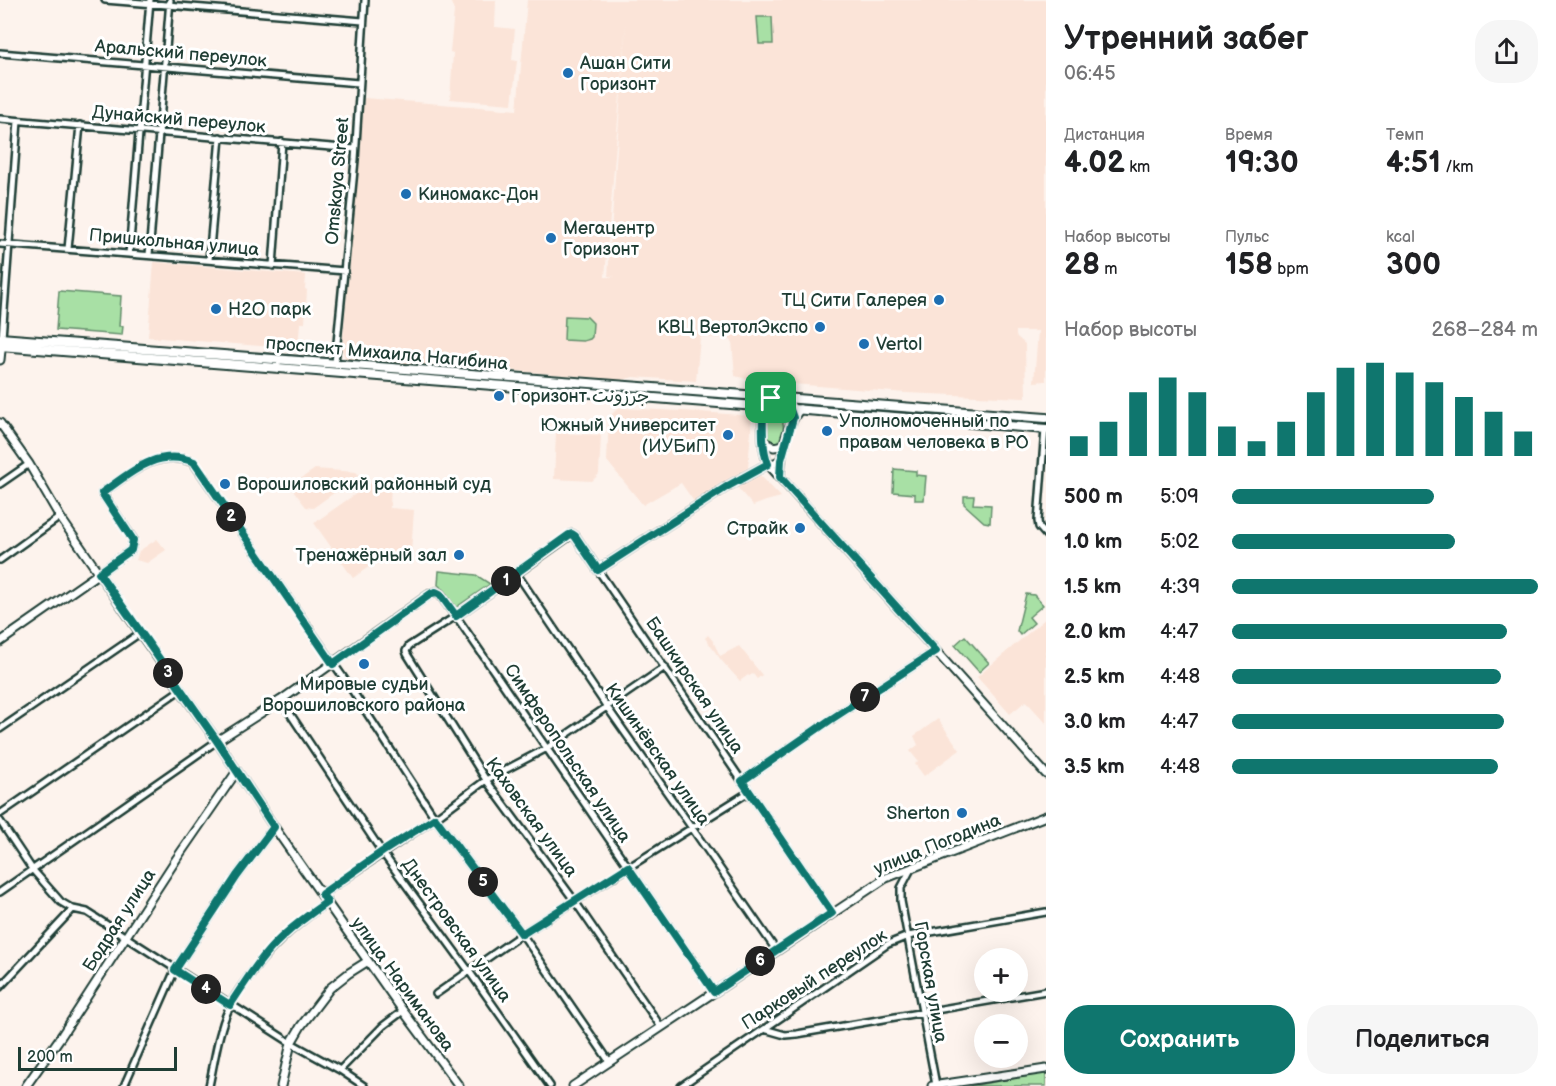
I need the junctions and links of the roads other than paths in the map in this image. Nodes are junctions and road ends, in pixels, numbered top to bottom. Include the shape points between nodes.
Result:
1 (105, 0) edge
2 (365, 0) edge
3 (150, 2) edge
4 (170, 3) edge
5 (363, 21) junction
6 (0, 52) edge
7 (145, 64) junction
8 (165, 66) junction
9 (359, 84) junction
10 (0, 119) edge
11 (18, 121) junction
12 (80, 125) junction
13 (139, 130) junction
14 (159, 132) junction
15 (220, 137) junction
16 (282, 142) junction
17 (355, 149) junction
18 (0, 244) edge
19 (9, 244) junction
20 (68, 249) junction
21 (129, 254) junction
22 (149, 255) junction
23 (209, 260) junction
24 (273, 266) junction
25 (345, 271) junction
26 (1, 342) edge
27 (14, 347) junction
28 (0, 360) edge
29 (335, 363) junction
30 (771, 398) junction
31 (786, 399) junction
32 (763, 406) junction
33 (790, 408) junction
34 (800, 409) junction
35 (793, 418) junction
36 (1046, 418) edge
37 (0, 423) edge
38 (1046, 429) edge
39 (764, 442) junction
40 (785, 445) junction
41 (781, 460) junction
42 (29, 464) junction
43 (768, 464) junction
44 (780, 477) junction
45 (0, 484) edge
46 (60, 517) junction
47 (1046, 536) edge
48 (0, 560) edge
49 (598, 570) junction
50 (99, 573) junction
51 (517, 574) junction
52 (456, 616) junction
53 (140, 633) junction
54 (0, 642) edge
55 (936, 651) junction
56 (333, 664) junction
57 (665, 667) junction
58 (180, 690) junction
59 (281, 700) junction
60 (607, 707) junction
61 (0, 729) edge
62 (217, 741) junction
63 (547, 748) junction
64 (237, 771) junction
65 (1046, 774) edge
66 (486, 780) junction
67 (742, 781) junction
68 (749, 792) junction
69 (0, 814) edge
70 (1046, 816) edge
71 (435, 818) junction
72 (0, 821) edge
73 (274, 827) junction
74 (692, 828) junction
75 (382, 852) junction
76 (628, 867) junction
77 (32, 869) junction
78 (910, 869) junction
79 (895, 875) junction
80 (903, 884) junction
81 (0, 892) edge
82 (322, 894) junction
83 (574, 900) junction
84 (327, 902) junction
85 (73, 909) junction
86 (1046, 912) edge
87 (832, 913) junction
88 (522, 934) junction
89 (908, 936) junction
90 (124, 938) junction
91 (776, 951) junction
92 (368, 961) junction
93 (175, 970) junction
94 (469, 971) junction
95 (0, 987) edge
96 (1046, 991) edge
97 (714, 992) junction
98 (436, 994) dead end
99 (230, 1005) junction
100 (403, 1011) junction
101 (922, 1012) junction
102 (661, 1027) junction
103 (764, 1029) junction
104 (291, 1043) junction
105 (609, 1061) junction
106 (1046, 1069) edge
107 (340, 1070) junction
108 (583, 1083) edge
109 (26, 1086) edge
110 (124, 1086) edge
111 (209, 1086) edge
112 (281, 1086) edge
113 (364, 1086) edge
114 (459, 1086) edge
115 (550, 1086) edge
116 (573, 1086) edge
117 (681, 1086) edge
118 (934, 1086) edge

1 - 3 street
2 - 5 street, Omskaya Street
3 - 4 street
3 - 7 street
4 - 5 street
4 - 8 street
5 - 9 street, Omskaya Street
6 - 7 street, Аральский переулок
7 - 8 street, Аральский переулок
7 - 13 street
8 - 9 street, Аральский переулок
8 - 14 street
9 - 17 street, Omskaya Street
10 - 11 street, Дунайский переулок
11 - 12 street, Дунайский переулок
11 - 19 street
12 - 13 street, Дунайский переулок
12 - 20 street
13 - 14 street, Дунайский переулок
13 - 21 street
14 - 15 street, Дунайский переулок
14 - 22 street
15 - 16 street, Дунайский переулок
15 - 23 street
16 - 17 street, Дунайский переулок
16 - 24 street
17 - 25 street, Omskaya Street
18 - 19 street, Пришкольная улица
19 - 20 street, Пришкольная улица
19 - 26 street
20 - 21 street, Пришкольная улица
21 - 22 street, Пришкольная улица
22 - 23 street, Пришкольная улица
23 - 24 street, Пришкольная улица
24 - 25 street, Пришкольная улица
25 - 29 street, Omskaya Street
26 - 27 main road, проспект Михаила Нагибина
26 - 28 street
26 - 29 main road, проспект Михаила Нагибина
27 - 28 street
27 - 32 main road, проспект Михаила Нагибина
29 - 30 main road, проспект Михаила Нагибина
30 - 31 main road, проспект Михаила Нагибина
30 - 32 street
31 - 33 street
31 - 36 main road, проспект Михаила Нагибина
32 - 33 main road, проспект Михаила Нагибина
32 - 39 street
33 - 34 main road, проспект Михаила Нагибина
33 - 35 street
34 - 35 street
34 - 38 main road, проспект Михаила Нагибина
35 - 40 street
37 - 42 street, улица Нариманова
38 - 47 street via 1038,521
39 - 40 street via 774,447
39 - 43 street
40 - 41 street
41 - 43 street
41 - 44 street
42 - 45 street
42 - 46 street, улица Нариманова
43 - 44 street
43 - 49 street
44 - 55 street
46 - 48 street
46 - 50 street, улица Нариманова
49 - 51 street, Башкирская улица via 572,534
49 - 57 street, Башкирская улица
50 - 53 street, улица Нариманова
50 - 54 street
50 - 56 street via 131,550 133,540 102,493 152,461 169,457 194,462
51 - 52 street
51 - 60 street, Кишинёвская улица
52 - 56 street, Симферопольская улица via 440,594 430,594
52 - 63 street, Симферопольская улица
52 - 66 street, Каховская улица via 406,651
53 - 58 street, улица Нариманова
53 - 61 street
55 - 65 street
55 - 67 street
56 - 59 street
56 - 71 street
57 - 60 street
57 - 67 street, Башкирская улица
58 - 62 street, улица Нариманова
58 - 69 street
59 - 62 street
59 - 75 street, Днестровская улица
60 - 63 street
60 - 74 street, Кишинёвская улица
62 - 64 street, улица Нариманова
62 - 77 street
63 - 66 street
63 - 76 street, Симферопольская улица
64 - 73 street, улица Нариманова
64 - 90 street, Бодрая улица
66 - 71 street
66 - 83 street, Каховская улица
67 - 68 street, Башкирская улица
68 - 74 street
68 - 87 street, Башкирская улица
70 - 78 street, улица Погодина
71 - 75 street
71 - 88 street
72 - 77 street
73 - 82 street, улица Нариманова
73 - 93 street
74 - 76 street
74 - 91 street, Кишинёвская улица
75 - 82 street
75 - 94 street, Днестровская улица
76 - 83 street
76 - 97 street, Симферопольская улица
77 - 81 street
77 - 85 street via 61,902
78 - 79 street, улица Погодина
78 - 80 street, Горская улица
79 - 80 street via 900,876
79 - 87 street, улица Погодина
80 - 89 street, Горская улица via 901,901
82 - 84 street, улица Нариманова
83 - 88 street
83 - 102 street, Каховская улица
84 - 92 street, улица Нариманова
84 - 99 street via 282,937
85 - 90 street via 87,912
85 - 95 street
86 - 89 street, Парковый переулок
87 - 91 street, улица Погодина
88 - 94 street
88 - 105 street
89 - 101 street, Горская улица
89 - 103 street, Парковый переулок via 880,949
90 - 93 street
90 - 109 street, Бодрая улица
91 - 97 street, улица Погодина
92 - 100 street, улица Нариманова
92 - 104 street via 330,988
93 - 99 street
93 - 110 street
94 - 98 street
94 - 115 street, Днестровская улица
96 - 101 street
97 - 102 street, улица Погодина
99 - 104 street
99 - 111 street
100 - 107 street
100 - 114 street, улица Нариманова
101 - 103 street via 797,1034
101 - 118 street, Горская улица
102 - 105 street, улица Погодина
103 - 117 street, Парковый переулок
104 - 107 street
104 - 112 street
105 - 108 street, улица Погодина
106 - 118 street
107 - 113 street
108 - 116 street, улица Погодина

